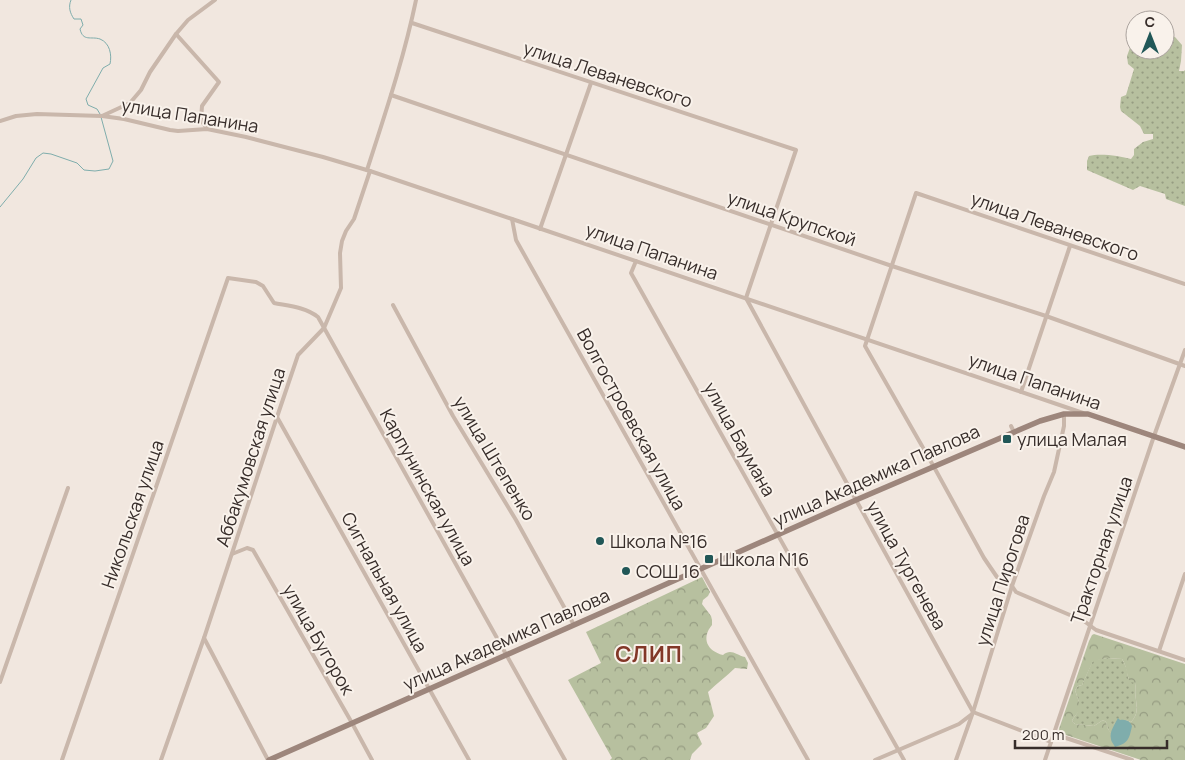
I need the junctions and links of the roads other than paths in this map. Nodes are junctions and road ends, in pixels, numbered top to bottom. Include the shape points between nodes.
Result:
1 (215, 0) edge
2 (416, 0) edge
3 (412, 23) junction
4 (176, 34) junction
5 (591, 83) junction
6 (391, 95) junction
7 (102, 116) junction
8 (0, 121) edge
9 (207, 129) junction
10 (565, 154) junction
11 (368, 171) junction
12 (512, 219) junction
13 (771, 225) junction
14 (540, 228) junction
15 (1070, 246) junction
16 (636, 261) junction
17 (892, 266) junction
18 (228, 278) joint
19 (1185, 284) edge
20 (746, 298) junction
21 (393, 305) dead end
22 (1046, 316) junction
23 (324, 328) junction
24 (867, 340) junction
25 (1185, 350) edge
26 (1180, 364) junction
27 (1185, 366) edge
28 (1021, 392) junction
29 (1064, 406) junction
30 (1064, 414) junction
31 (1088, 414) junction
32 (277, 417) junction
33 (1154, 436) junction
34 (1185, 447) edge
35 (934, 467) junction
36 (68, 488) dead end
37 (856, 500) junction
38 (778, 535) junction
39 (232, 554) junction
40 (700, 569) junction
41 (1185, 574) edge
42 (1012, 586) junction
43 (574, 625) junction
44 (1090, 626) junction
45 (204, 638) junction
46 (1159, 651) junction
47 (507, 655) junction
48 (1185, 660) edge
49 (0, 682) edge
50 (429, 689) junction
51 (973, 712) junction
52 (352, 723) junction
53 (1054, 734) junction
54 (1051, 742) junction
55 (899, 750) junction
56 (1124, 759) edge
57 (62, 760) edge
58 (161, 760) edge
59 (268, 760) edge
60 (372, 760) edge
61 (469, 760) edge
62 (565, 760) edge
63 (808, 760) edge
64 (876, 760) edge
65 (904, 760) edge
66 (956, 760) edge
67 (1045, 760) edge
68 (1132, 760) edge

1 - 4 street via 188,20
2 - 3 street, Аббакумовская улица
3 - 5 street, улица Леваневского
3 - 6 street, Аббакумовская улица
4 - 7 street via 130,103
4 - 9 street via 219,82 202,106 200,120
5 - 10 street
5 - 13 street, улица Леваневского via 796,150
6 - 10 street, улица Крупской
6 - 11 street, Аббакумовская улица
7 - 8 street, улица Папанина via 37,114
7 - 9 street, улица Папанина via 178,131
9 - 11 street, улица Папанина
10 - 13 street, улица Крупской
10 - 14 street
11 - 12 street, улица Папанина
11 - 23 street, Аббакумовская улица via 354,219 342,241 340,288
12 - 14 street, улица Папанина
12 - 40 street, Волгостроевская улица via 516,240
13 - 17 street, улица Крупской
13 - 20 street
14 - 16 street, улица Папанина
15 - 17 street, улица Леваневского via 916,194
15 - 19 street, улица Леваневского
15 - 22 street
16 - 20 street, улица Папанина
16 - 38 street, улица Баумана via 632,273
17 - 22 street, улица Крупской
17 - 24 street
18 - 23 street, Карпунинская улица via 256,282 263,286 274,303 311,312
18 - 57 street, Никольская улица
20 - 24 street, улица Папанина
20 - 37 street, улица Тургенева
21 - 43 street, улица Штепенко
22 - 26 street, улица Крупской
22 - 28 street
23 - 32 street, Аббакумовская улица via 298,355
23 - 47 street, Карпунинская улица
24 - 28 street, улица Папанина
24 - 35 street via 865,346
25 - 26 street, Тракторная улица
26 - 27 street, улица Крупской
26 - 33 street, Тракторная улица
28 - 29 street, улица Папанина
29 - 30 street, улица Пирогова
29 - 31 street, улица Папанина
30 - 31 street, улица Академика Павлова
30 - 35 street, улица Академика Павлова via 1013,429
30 - 42 street, улица Пирогова via 1054,472
31 - 33 street, улица Папанина
32 - 39 street, Аббакумовская улица
32 - 50 street, Сигнальная улица
33 - 34 street, улица Папанина
33 - 44 street, Тракторная улица
35 - 37 street, улица Академика Павлова
35 - 42 street via 998,580
36 - 49 street
37 - 38 street, улица Академика Павлова
37 - 51 street, улица Тургенева
38 - 40 street, улица Академика Павлова
38 - 55 street, улица Баумана
39 - 45 street, Аббакумовская улица
39 - 52 street, улица Бугорок via 247,548 253,550
40 - 43 street, улица Академика Павлова
40 - 63 street, Волгостроевская улица
41 - 46 street
42 - 44 street via 1016,592
42 - 51 street, улица Пирогова
43 - 47 street, улица Академика Павлова
44 - 46 street
44 - 53 street, Тракторная улица
45 - 58 street, Аббакумовская улица
45 - 59 street
46 - 48 street
47 - 50 street, улица Академика Павлова
47 - 62 street, Карпунинская улица
50 - 52 street, улица Академика Павлова
50 - 61 street, Сигнальная улица
51 - 54 street
51 - 55 street via 959,724
51 - 66 street, улица Пирогова
52 - 59 street, улица Академика Павлова
52 - 60 street, улица Бугорок
53 - 54 street, Тракторная улица
53 - 56 street
54 - 67 street, Тракторная улица
55 - 64 street
55 - 65 street, улица Баумана
56 - 68 street

